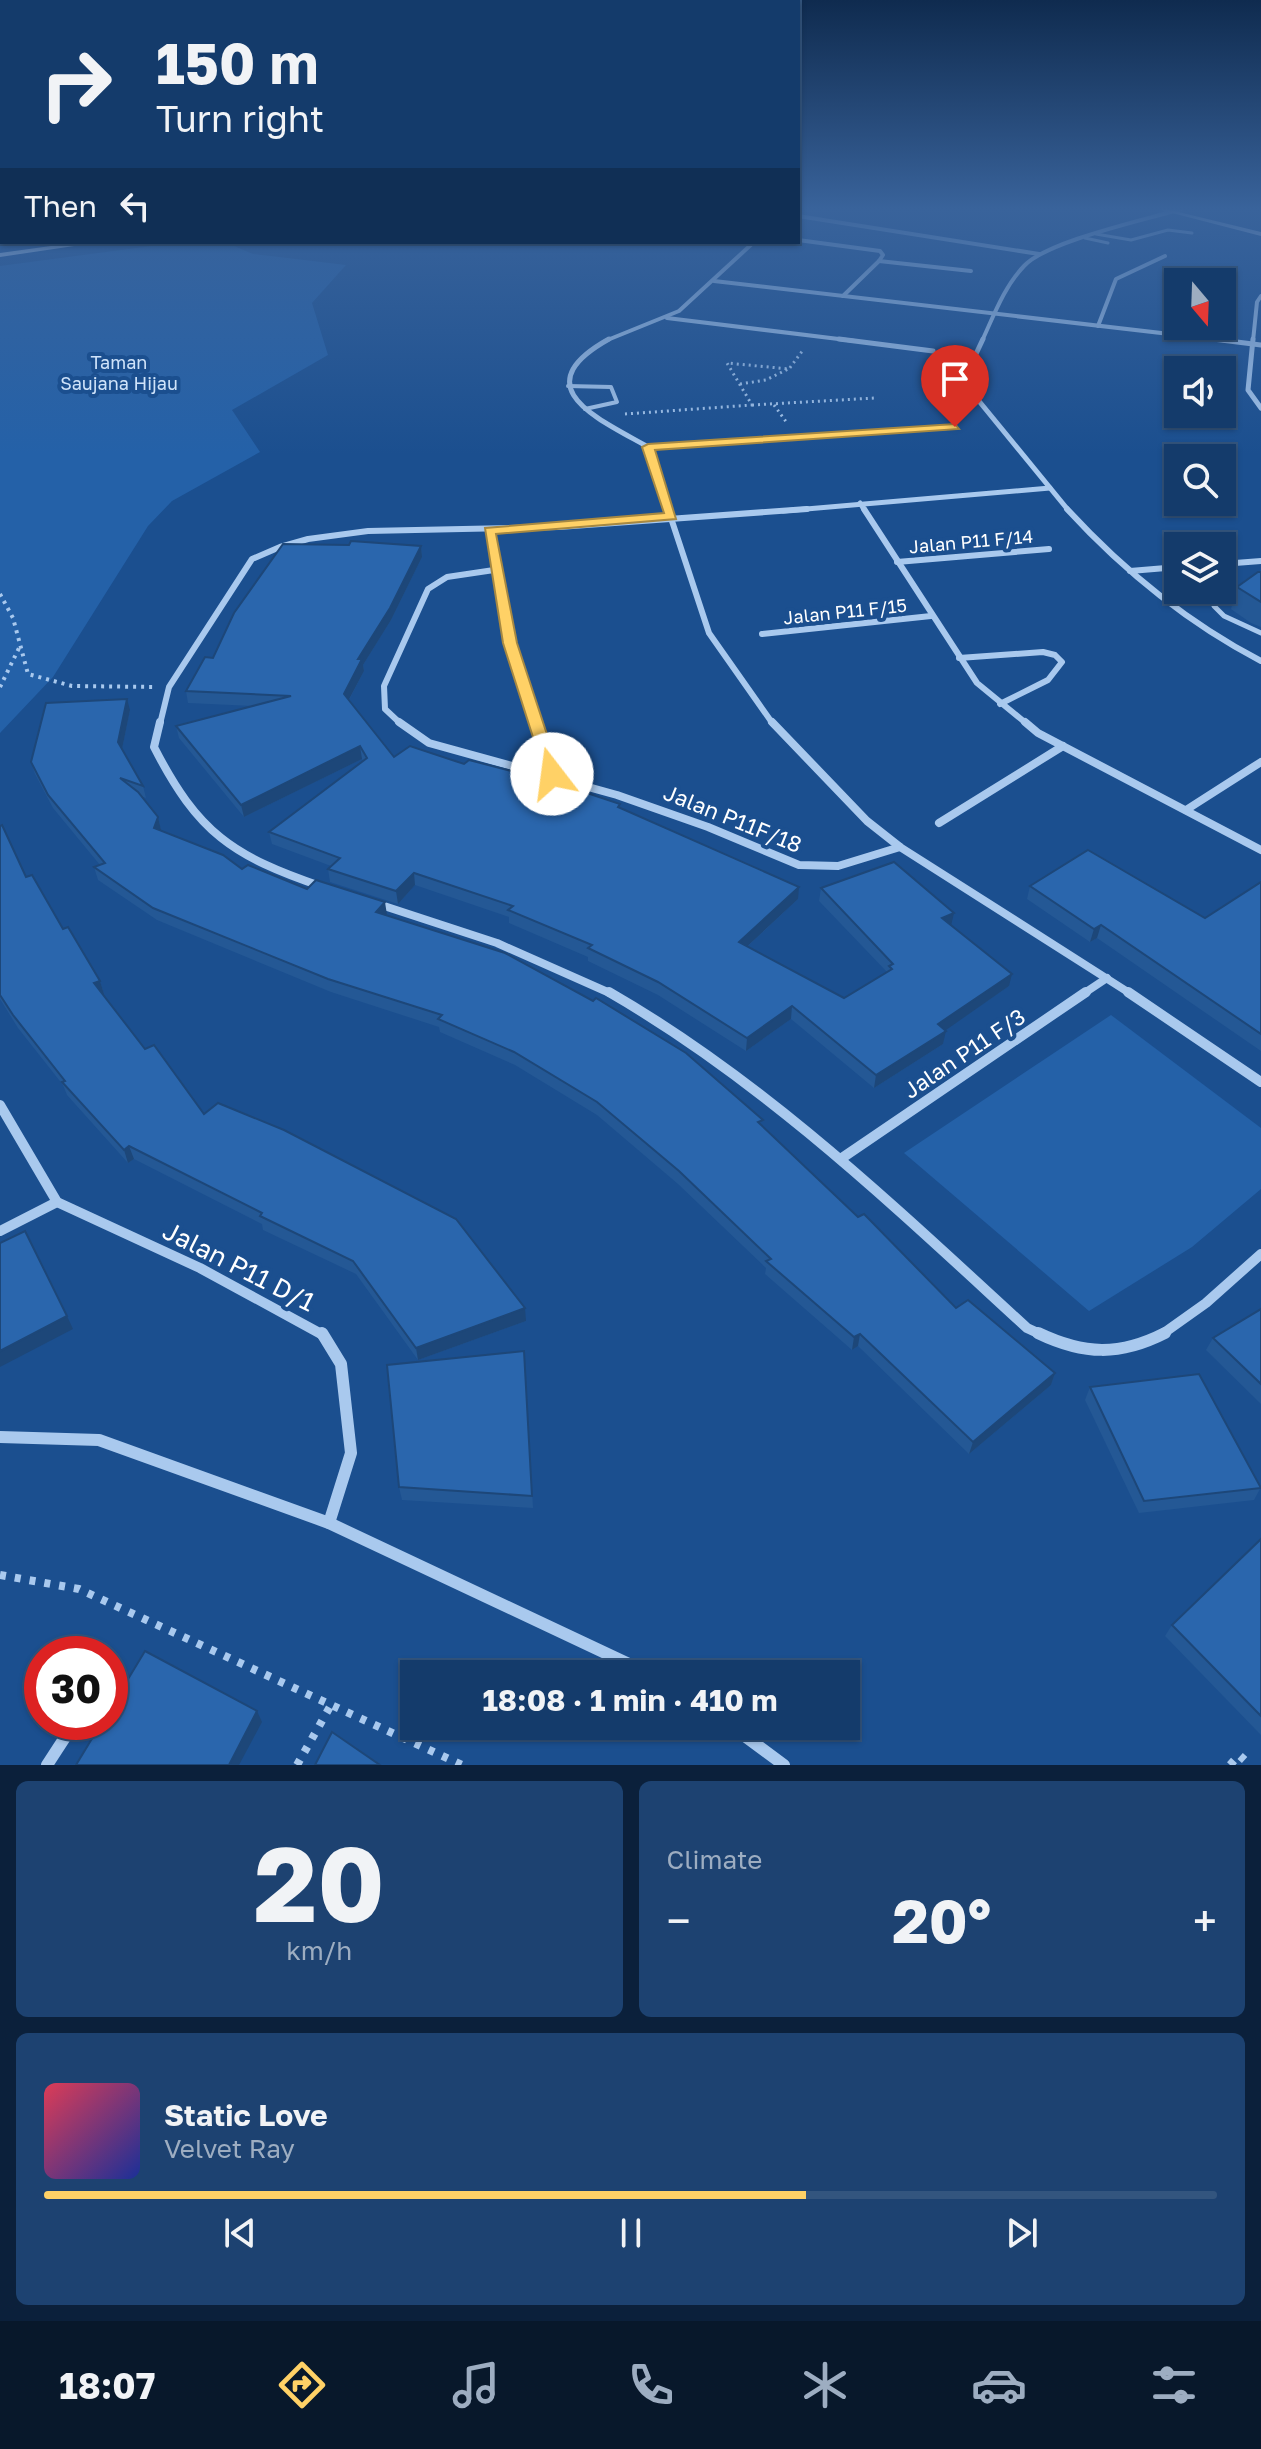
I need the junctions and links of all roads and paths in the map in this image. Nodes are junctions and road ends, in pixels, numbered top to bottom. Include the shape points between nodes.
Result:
1 (703, 289) edge
2 (786, 289) edge
3 (850, 289) edge
4 (1006, 289) edge
5 (1112, 289) edge
6 (843, 296) junction
7 (1260, 300) edge
8 (994, 315) junction
9 (667, 318) junction
10 (1098, 326) junction
11 (1252, 344) junction
12 (1261, 345) edge
13 (933, 351) dead end
14 (794, 361) dead end
15 (789, 369) junction
16 (740, 384) junction
17 (568, 386) junction
18 (875, 398) dead end
19 (773, 404) junction
20 (752, 405) junction
21 (1261, 408) edge
22 (585, 409) junction
23 (596, 417) junction
24 (955, 427) dead end
25 (793, 431) dead end
26 (648, 447) junction
27 (1050, 488) junction
28 (860, 503) junction
29 (671, 517) junction
30 (489, 530) junction
31 (1049, 549) dead end
32 (1261, 561) edge
33 (897, 562) junction
34 (1236, 563) edge
35 (1164, 568) edge
36 (494, 570) junction
37 (1129, 572) junction
38 (1250, 588) edge
39 (0, 594) edge
40 (931, 616) junction
41 (1261, 633) edge
42 (762, 634) dead end
43 (20, 646) junction
44 (959, 658) junction
45 (1261, 661) edge
46 (0, 687) edge
47 (169, 687) junction
48 (1000, 704) junction
49 (1063, 746) junction
50 (1261, 762) edge
51 (552, 774) junction
52 (1186, 810) junction
53 (939, 823) dead end
54 (900, 847) junction
55 (1261, 850) edge
56 (334, 890) edge
57 (364, 900) edge
58 (1107, 978) junction
59 (1261, 1082) edge
60 (0, 1105) edge
61 (842, 1158) junction
62 (57, 1202) junction
63 (0, 1231) edge
64 (1261, 1254) edge
65 (0, 1437) edge
66 (329, 1523) junction
67 (0, 1575) edge
68 (620, 1660) edge
69 (331, 1705) junction
70 (63, 1740) edge
71 (750, 1740) edge
72 (47, 1765) edge
73 (297, 1765) edge
74 (462, 1765) edge
75 (784, 1765) edge
76 (1230, 1765) edge
77 (1250, 1765) edge

1 - 9 street
2 - 6 street
3 - 6 street
4 - 8 street
5 - 10 street
6 - 8 street
7 - 11 street
8 - 10 street
8 - 27 street via 975,356 974,395
9 - 13 street
9 - 17 street via 585,353 569,372
10 - 11 street
11 - 12 street
11 - 21 street via 1248,390
14 - 15 path
15 - 16 path
15 - 16 path via 727,363
16 - 20 path
17 - 22 street
17 - 22 lane via 611,387 617,402
18 - 19 path
19 - 20 path
19 - 25 path
20 - 23 path
22 - 23 street
23 - 26 street
24 - 26 street
26 - 29 street
27 - 28 street
27 - 37 street
28 - 29 street
28 - 33 street
29 - 30 street
29 - 54 street via 709,633 746,687 774,725 867,821
30 - 36 street
30 - 47 street via 336,533 270,549 252,559
31 - 33 street, Jalan P11 F/14
32 - 34 street
33 - 40 street
35 - 37 street
36 - 51 street via 510,643
36 - 51 street, Jalan P11F/18 via 447,577 428,589 384,686 385,709 429,743
37 - 45 street via 1187,620
38 - 41 lane via 1222,592 1214,606
39 - 43 path
40 - 42 street, Jalan P11 F/15
40 - 44 street
43 - 46 path
43 - 47 path via 28,674 40,680 72,686
44 - 48 street
44 - 48 street via 1043,652 1062,662 1048,680
47 - 56 street via 154,747 185,805 236,849
48 - 49 street
49 - 52 street
49 - 53 street
50 - 52 street
51 - 54 street, Jalan P11F/18 via 673,812 819,870 841,868
52 - 55 street
54 - 58 street
57 - 61 street via 497,943 600,987 664,1024
58 - 59 street
58 - 61 street, Jalan P11 F/3
60 - 62 street
61 - 64 street via 1027,1328 1096,1352 1155,1342
62 - 63 street
62 - 66 street, Jalan P11 D/1 via 200,1268 322,1333 341,1364 351,1453
65 - 66 street via 99,1440
66 - 68 street
67 - 69 path via 79,1589
69 - 73 path
69 - 74 path
70 - 72 street
71 - 75 street
76 - 77 path via 1239,1755

